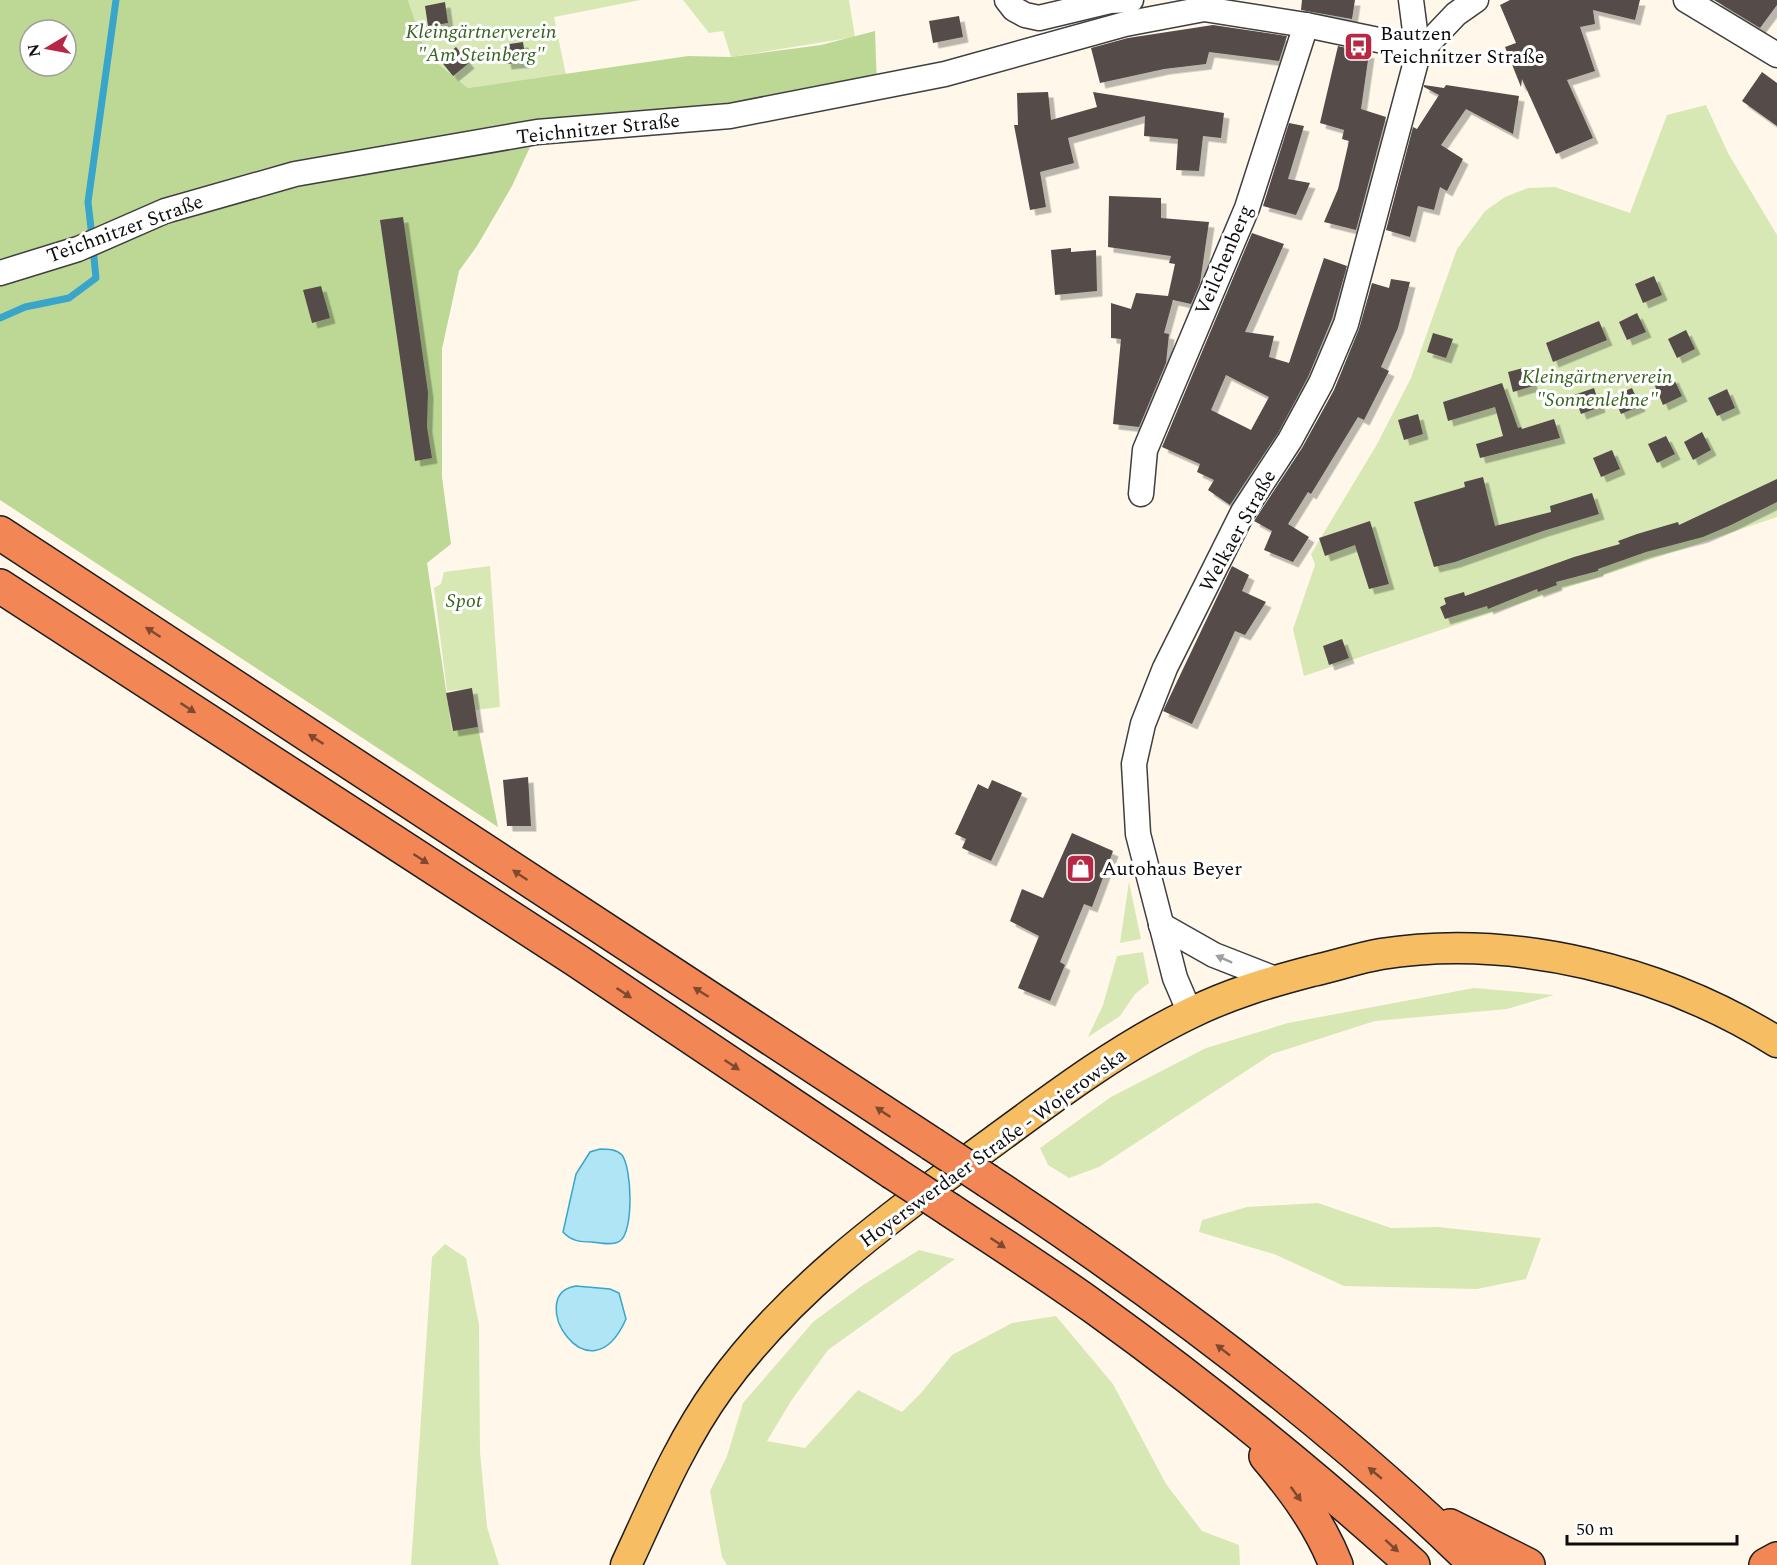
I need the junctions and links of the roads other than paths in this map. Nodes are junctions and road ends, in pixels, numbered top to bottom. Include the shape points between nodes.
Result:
1 (1007, 0) edge
2 (1131, 0) edge
3 (1411, 0) edge
4 (1476, 0) edge
5 (1686, 0) edge
6 (1200, 3) edge
7 (1306, 25) junction
8 (1418, 54) junction
9 (1777, 55) edge
10 (0, 273) edge
11 (1141, 494) dead end
12 (0, 533) edge
13 (0, 586) edge
14 (1161, 925) junction
15 (1278, 980) junction
16 (1190, 1013) junction
17 (1777, 1042) edge
18 (1219, 1400) junction
19 (1419, 1510) junction
20 (1777, 1559) edge
21 (626, 1565) edge
22 (1336, 1565) edge
23 (1413, 1565) edge
24 (1476, 1565) edge
25 (1527, 1565) edge
26 (1766, 1565) edge

1 - 2 street via 1014,9 1039,18 1110,1
3 - 8 street
4 - 8 street
5 - 9 street
6 - 7 street, Teichnitzer Straße
6 - 10 street, Teichnitzer Straße via 945,74 730,116 537,132 295,174 165,210 119,233
7 - 8 street, Teichnitzer Straße via 1388,42
7 - 11 street, Veilchenberg via 1248,207 1145,450
8 - 14 street, Welkaer Straße via 1346,324 1321,383 1290,440 1238,522 1165,668 1143,724 1134,764 1138,834
19 -> 12 highway, bridge via 1316,1422 1076,1239
13 -> 18 highway, bridge via 576,960 1093,1306
15 -> 14 street via 1220,957
14 - 16 street, Welkaer Straße via 1175,978
15 - 16 main road, Hoyerswerdaer Straße - Wojerowska
15 - 17 main road, Hoyerswerdaer Straße - Wojerowska via 1381,954 1445,949 1506,951 1620,971 1675,989 1725,1011
16 - 21 main road, Hoyerswerdaer Straße - Wojerowska via 1079,1080 950,1174 845,1256 775,1322 719,1388 675,1461
18 -> 22 highway via 1300,1499 1323,1534
18 -> 23 highway via 1333,1493
19 - 24 highway
19 - 25 highway
20 - 26 highway

